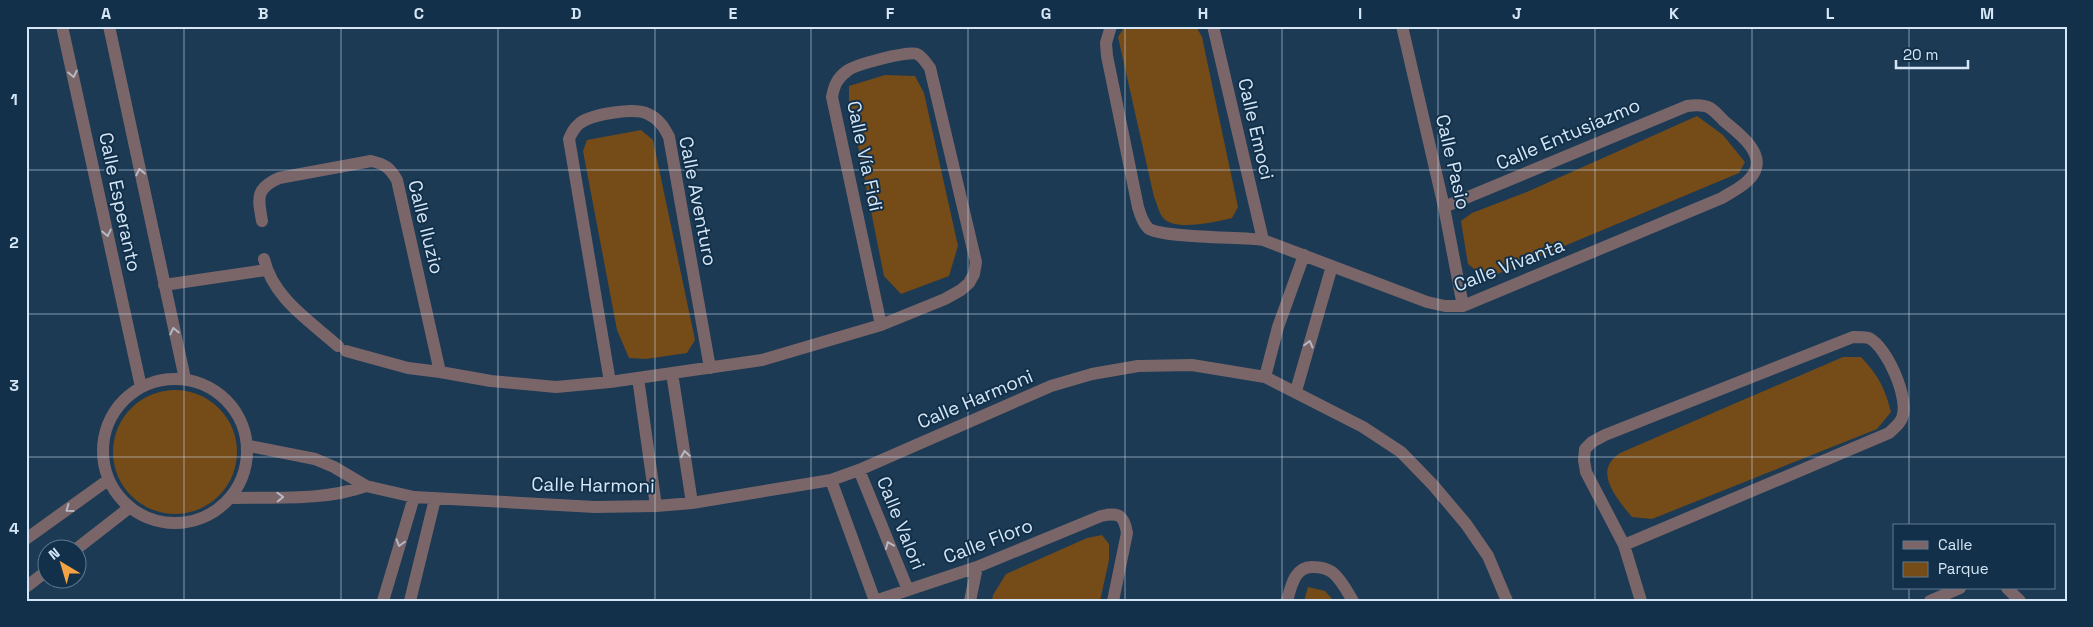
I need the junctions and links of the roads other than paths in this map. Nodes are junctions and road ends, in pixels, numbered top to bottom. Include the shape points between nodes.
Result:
1 (62, 26) edge
2 (109, 26) edge
3 (1111, 26) edge
4 (1213, 26) edge
5 (1402, 26) edge
6 (1755, 170) joint
7 (1444, 207) junction
8 (262, 221) dead end
9 (1262, 240) junction
10 (1304, 255) junction
11 (1332, 266) junction
12 (164, 285) junction
13 (1463, 306) junction
14 (881, 325) junction
15 (710, 368) junction
16 (440, 372) junction
17 (672, 373) junction
18 (1265, 377) junction
19 (185, 378) junction
20 (638, 378) junction
21 (610, 382) junction
22 (140, 387) junction
23 (1296, 391) junction
24 (249, 446) junction
25 (859, 470) junction
26 (108, 480) junction
27 (831, 480) junction
28 (366, 486) junction
29 (414, 497) junction
30 (231, 498) junction
31 (435, 499) junction
32 (692, 502) junction
33 (656, 506) junction
34 (129, 508) junction
35 (26, 539) edge
36 (87, 540) edge
37 (1624, 545) junction
38 (977, 567) junction
39 (38, 577) edge
40 (26, 586) edge
41 (908, 590) junction
42 (1955, 590) edge
43 (2009, 590) edge
44 (384, 601) edge
45 (410, 601) edge
46 (875, 601) edge
47 (970, 601) edge
48 (1113, 601) edge
49 (1287, 601) edge
50 (1353, 601) edge
51 (1507, 601) edge
52 (1641, 601) edge
53 (1930, 601) edge
54 (2020, 601) edge

1 -> 22 street, Calle Esperanto
12 -> 2 street, Calle Esperanto
3 - 9 street, Calle Vivanta via 1106,43 1107,56 1138,207 1148,228 1171,235
4 - 9 street, Calle Emoci
5 - 7 street, Calle Pasio
6 - 7 street, Calle Entusiazmo via 1756,159 1744,139 1709,108 1698,105 1673,110
6 - 13 street, Calle Vivanta via 1745,183 1722,198
7 - 13 street, Calle Pasio
8 - 16 street, Calle Iluzio via 258,199 260,190 274,180 371,161 383,163 397,180
9 - 10 street, Calle Vivanta
10 - 11 street, Calle Vivanta
10 - 18 street via 1278,326
11 - 13 street, Calle Vivanta via 1427,302
23 -> 11 street
12 - 16 street via 265,265 278,291 288,302 342,348 408,368
19 -> 12 street, Calle Esperanto
14 - 14 street, Calle Vía Fidi via 832,97 834,86 848,69 906,52 916,53 930,68 976,262 969,283 946,299
14 - 15 street via 762,360
15 - 17 street
15 - 21 street, Calle Aventuro via 669,137 656,119 635,110 587,119 572,130 569,139
16 - 21 street via 556,387
17 - 20 street
32 -> 17 street
18 - 23 street, Calle Harmoni
18 - 25 street, Calle Harmoni via 1192,365 1138,366 1092,374 1051,386
19 - 22 street via 162,379
19 - 24 street via 204,384 226,399 245,426
20 - 21 street
20 - 33 street
22 - 26 street via 120,404 106,427 102,454
23 - 51 street, Calle Harmoni via 1363,427 1401,452 1466,524 1488,556
24 - 28 street, Calle Harmoni via 315,459
24 - 30 street via 245,474
25 - 27 street, Calle Harmoni
41 -> 25 street, Calle Valori
26 - 34 street
26 -> 35 street
27 - 32 street, Calle Harmoni
27 - 46 street
28 - 29 street, Calle Harmoni
30 -> 28 street, Calle Harmoni via 319,496
29 - 31 street, Calle Harmoni
29 -> 44 street
30 - 34 street via 208,516 182,524 154,521
31 - 33 street, Calle Harmoni via 595,507
31 - 45 street
32 - 33 street, Calle Harmoni
34 - 36 street
37 - 37 street via 1889,433 1902,418 1904,399 1898,380 1881,350 1868,338 1853,337 1592,442 1585,448 1586,472
37 - 52 street
38 - 41 street, Calle Floro
38 - 47 street
38 - 48 street, Calle Floro via 1113,513 1126,522 1127,533
39 - 40 street
41 - 46 street, Calle Floro
42 - 53 street
43 - 54 street
49 - 50 street via 1298,572 1308,567 1322,567 1333,573

